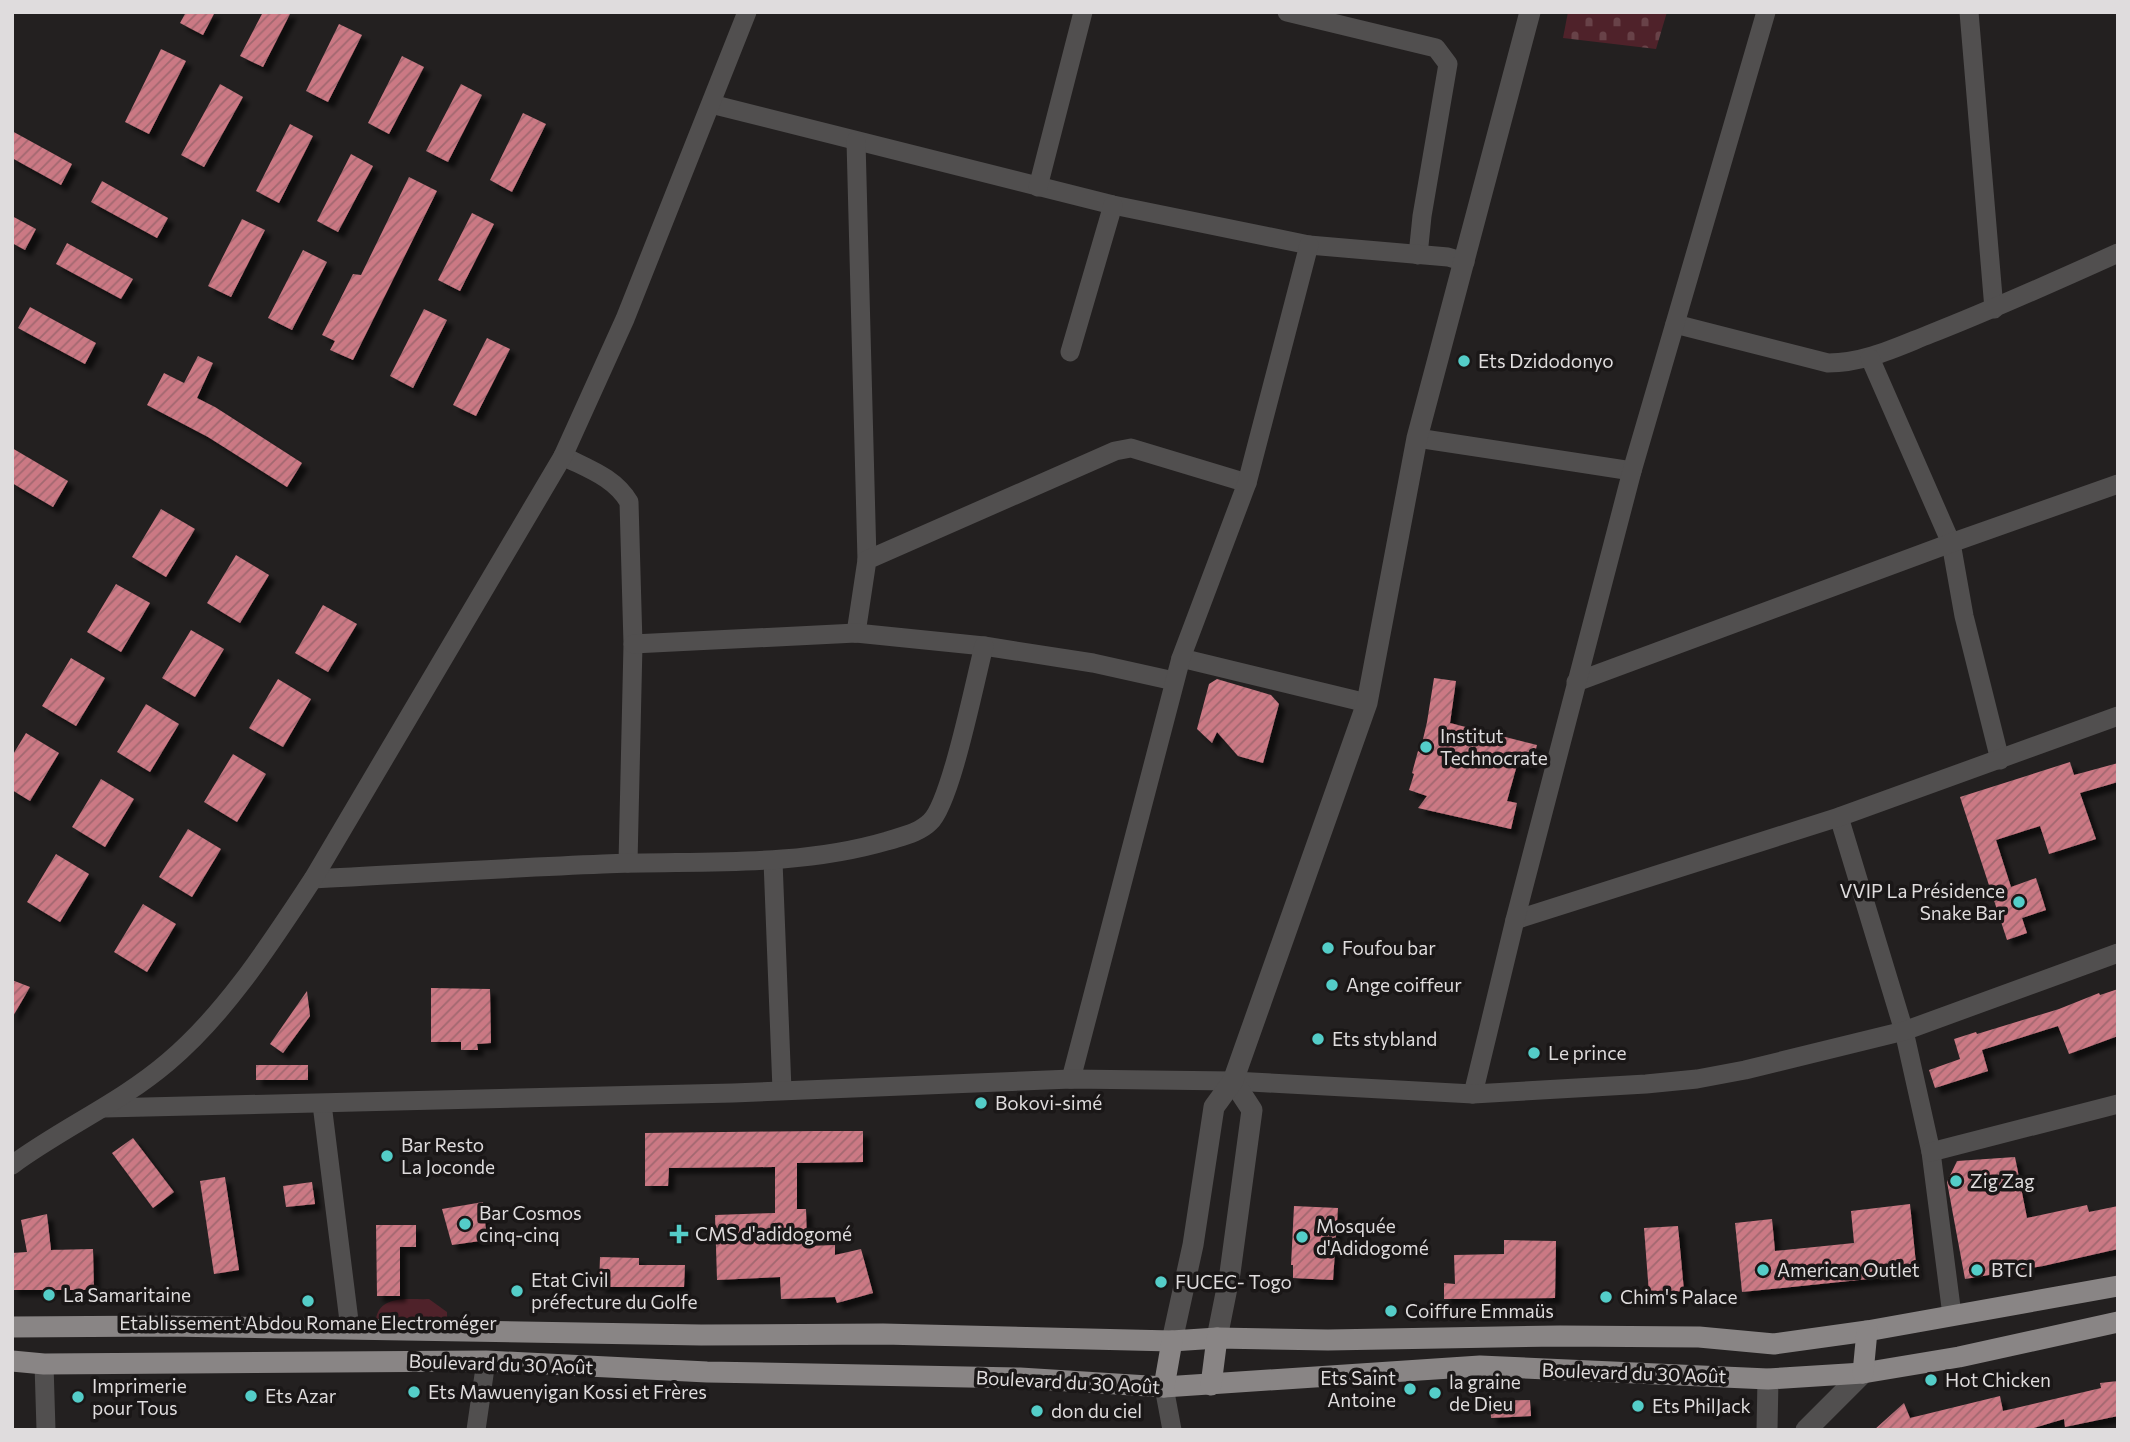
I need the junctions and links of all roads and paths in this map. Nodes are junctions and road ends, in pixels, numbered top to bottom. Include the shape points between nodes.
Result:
1 (747, 12) edge
2 (1083, 12) edge
3 (1530, 12) edge
4 (1766, 12) edge
5 (1969, 12) edge
6 (1290, 13) edge
7 (712, 104) junction
8 (856, 141) junction
9 (1038, 187) junction
10 (1113, 205) junction
11 (1309, 245) junction
12 (2118, 253) edge
13 (1418, 255) junction
14 (1465, 262) junction
15 (1994, 309) junction
16 (1675, 324) junction
17 (1070, 352) dead end
18 (1870, 358) junction
19 (1417, 438) junction
20 (563, 456) junction
21 (1632, 471) junction
22 (1247, 482) junction
23 (2118, 484) edge
24 (1951, 543) junction
25 (867, 561) junction
26 (856, 633) junction
27 (632, 644) junction
28 (984, 646) junction
29 (1181, 658) junction
30 (1174, 681) junction
31 (1576, 682) junction
32 (1367, 703) junction
33 (2118, 716) edge
34 (2000, 760) junction
35 (1839, 817) junction
36 (773, 860) junction
37 (628, 863) junction
38 (313, 879) junction
39 (1515, 920) junction
40 (2118, 953) edge
41 (1904, 1031) junction
42 (1071, 1079) junction
43 (1233, 1081) junction
44 (782, 1090) junction
45 (1473, 1094) junction
46 (322, 1104) junction
47 (2118, 1104) edge
48 (104, 1108) junction
49 (1931, 1152) junction
50 (12, 1165) edge
51 (2118, 1286) edge
52 (1952, 1315) junction
53 (2118, 1322) edge
54 (12, 1327) edge
55 (45, 1327) junction
56 (350, 1329) junction
57 (1867, 1331) junction
58 (1217, 1338) junction
59 (1172, 1341) junction
60 (1774, 1344) junction
61 (351, 1360) junction
62 (486, 1361) junction
63 (12, 1362) edge
64 (44, 1364) junction
65 (1863, 1373) junction
66 (1768, 1379) junction
67 (1211, 1385) junction
68 (1164, 1387) junction
69 (46, 1430) edge
70 (476, 1430) edge
71 (1172, 1430) edge
72 (1767, 1430) edge
73 (1806, 1430) edge

1 - 7 street
2 - 9 street
3 - 14 street
4 - 16 street
5 - 15 street
6 - 13 street via 1436,48 1448,64
7 - 8 street
7 - 20 street
8 - 9 street
8 - 25 street
9 - 10 street
10 - 11 street
10 - 17 street
11 - 13 street
11 - 22 street
12 - 15 street
13 - 14 street
14 - 19 street
15 - 18 street
16 - 18 street via 1828,363
16 - 21 street
18 - 24 street
19 - 21 street
19 - 32 street
20 - 27 street via 608,478 629,502
20 - 38 street
21 - 31 street
22 - 25 street via 1124,448
22 - 29 street
23 - 24 street
24 - 31 street
24 - 34 street
25 - 26 street
26 - 27 street
26 - 28 street
27 - 37 street
28 - 30 street
28 - 36 street via 953,770 940,810 931,822 917,831 854,850
29 - 30 street
29 - 32 street
30 - 42 street
31 - 39 street
32 - 43 street
33 - 34 street
34 - 35 street
35 - 39 street
35 - 41 street
36 - 37 street
36 - 44 street
37 - 38 street
38 - 48 street via 202,1031 166,1064
39 - 45 street
40 - 41 street
41 - 45 street via 1697,1079
41 - 49 street
42 - 43 street
42 - 44 street
43 - 45 street
43 - 58 street via 1252,1110
43 - 59 street via 1214,1107 1193,1245
44 - 46 street
46 - 48 street
46 - 56 street
47 - 49 street
48 - 50 street
49 - 52 street
51 - 52 highway, Boulevard du 30 Août
52 - 57 highway, Boulevard du 30 Août
53 - 65 highway, Boulevard du 30 Août
54 - 55 highway, Boulevard du 30 Août
55 - 56 highway, Boulevard du 30 Août
55 - 64 highway
56 - 59 highway, Boulevard du 30 Août
56 - 61 highway
57 - 60 highway, Boulevard du 30 Août
57 - 65 highway
58 - 59 highway, Boulevard du 30 Août
58 - 60 highway, Boulevard du 30 Août via 1685,1337
58 - 67 highway
59 - 68 highway
60 - 66 highway
61 - 62 highway, Boulevard du 30 Août
61 - 64 highway, Boulevard du 30 Août
62 - 68 highway, Boulevard du 30 Août
62 - 70 street
63 - 64 highway, Boulevard du 30 Août
64 - 69 street
65 - 66 highway, Boulevard du 30 Août
65 - 73 street
66 - 67 highway, Boulevard du 30 Août via 1480,1366
66 - 72 street
67 - 68 highway, Boulevard du 30 Août
68 - 71 street

